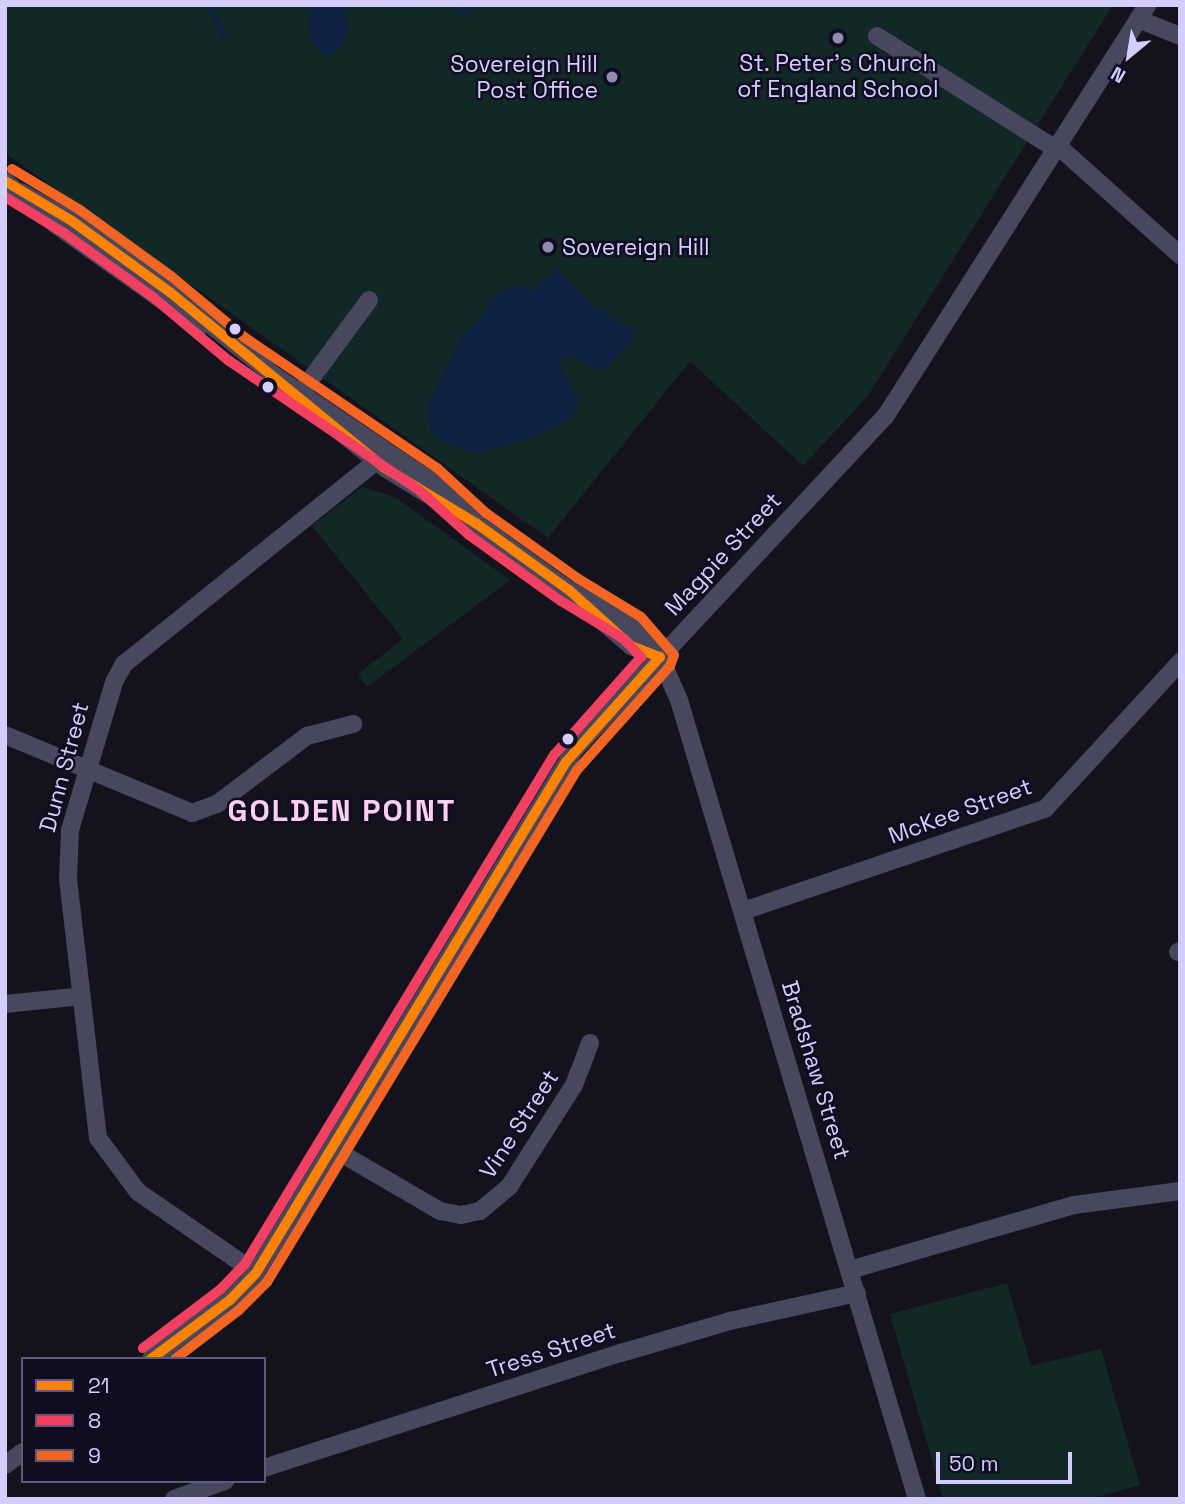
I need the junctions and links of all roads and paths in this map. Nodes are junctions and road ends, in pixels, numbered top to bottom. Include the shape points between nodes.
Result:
1 (1142, 12) edge
2 (877, 36) dead end
3 (1180, 36) edge
4 (1057, 148) junction
5 (5, 181) edge
6 (1180, 255) edge
7 (369, 300) dead end
8 (272, 374) junction
9 (302, 391) junction
10 (382, 457) junction
11 (660, 657) junction
12 (1180, 662) edge
13 (353, 724) dead end
14 (5, 735) edge
15 (87, 768) junction
16 (743, 911) junction
17 (82, 996) junction
18 (5, 1004) edge
19 (590, 1043) dead end
20 (332, 1148) junction
21 (1180, 1191) edge
22 (850, 1270) junction
23 (256, 1273) junction
24 (857, 1293) junction
25 (153, 1357) edge
26 (21, 1453) edge
27 (5, 1465) edge
28 (266, 1467) edge
29 (219, 1483) edge
30 (174, 1499) edge
31 (917, 1499) edge

1 - 3 street
1 - 4 street, Magpie Street
2 - 4 street
4 - 6 street
4 - 11 street, Magpie Street via 885,417
5 - 8 street
7 - 9 street
8 - 9 street
8 - 10 street
9 - 10 street
10 - 11 street via 429,480 477,524 569,590 631,646
10 - 15 street, Dunn Street via 124,664
11 - 16 street, Bradshaw Street via 679,700
11 - 20 street, Magpie Street via 566,762
12 - 16 street, McKee Street via 1045,809
13 - 15 street via 307,736 217,804 197,813 179,810
14 - 15 street
15 - 17 street, Dunn Street via 67,857
16 - 22 street, Bradshaw Street
17 - 18 street
17 - 23 street, Dunn Street via 102,1146 138,1192
19 - 20 street, Vine Street via 574,1085 509,1187 489,1206 469,1214 440,1211
20 - 23 street, Magpie Street
21 - 22 street via 1074,1205
22 - 24 street, Bradshaw Street
23 - 25 street, Magpie Street via 230,1300
24 - 28 street, Tress Street via 730,1321 621,1353
24 - 31 street, Bradshaw Street
26 - 27 street
29 - 30 street

